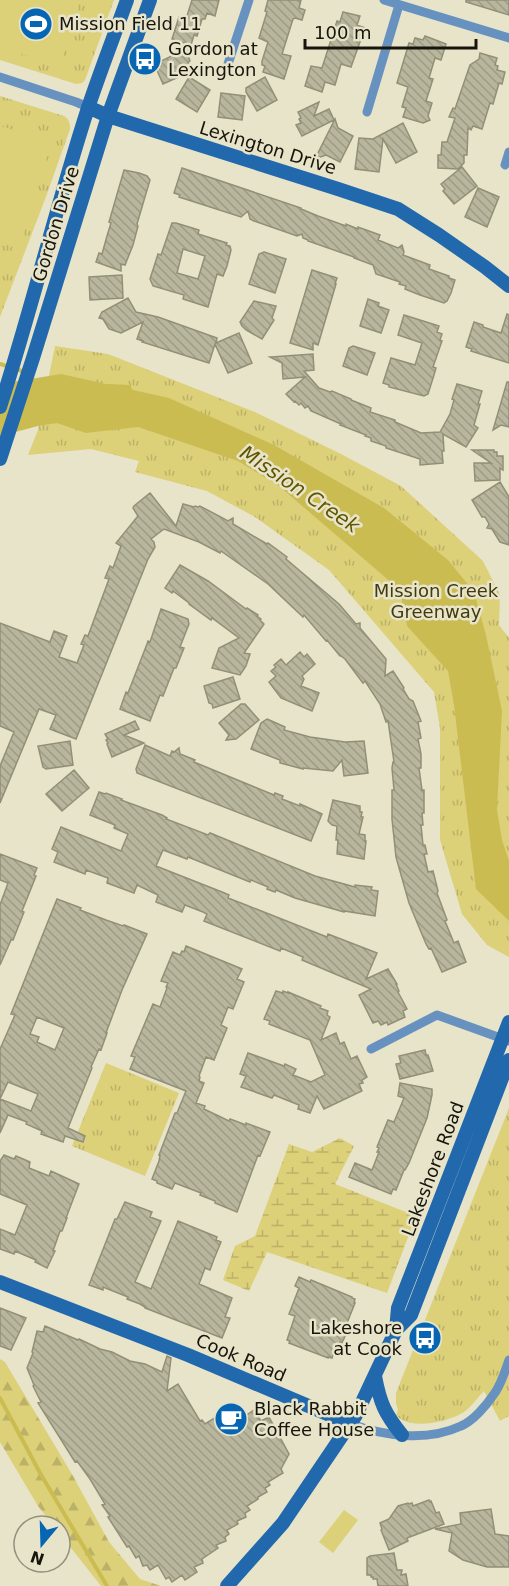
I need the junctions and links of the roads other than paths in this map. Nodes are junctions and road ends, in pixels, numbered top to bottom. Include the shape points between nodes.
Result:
1 (127, 0) edge
2 (150, 0) edge
3 (249, 0) edge
4 (384, 0) edge
5 (399, 5) junction
6 (509, 38) edge
7 (228, 64) dead end
8 (0, 77) edge
9 (88, 107) junction
10 (367, 112) dead end
11 (108, 116) junction
12 (509, 152) edge
13 (505, 165) dead end
14 (509, 286) edge
15 (0, 407) edge
16 (0, 458) edge
17 (509, 1022) edge
18 (506, 1040) edge
19 (371, 1049) dead end
20 (508, 1065) edge
21 (461, 1145) junction
22 (474, 1151) junction
23 (0, 1282) edge
24 (396, 1330) junction
25 (509, 1360) edge
26 (375, 1376) junction
27 (351, 1424) junction
28 (402, 1435) junction
29 (227, 1586) edge

1 - 9 main road, Gordon Drive
2 - 11 main road, Gordon Drive
3 - 7 street
4 - 5 street
5 - 6 street
5 - 10 street
8 - 9 street, Lexington Drive
9 - 11 main road, Lexington Drive
9 - 15 main road, Gordon Drive
11 - 14 main road, Lexington Drive via 398,209
11 - 16 main road, Gordon Drive
12 - 13 street
17 - 18 main road, Lakeshore Road
18 - 19 street via 437,1015
18 - 21 main road, Lakeshore Road
20 - 22 main road, Lakeshore Road
21 - 22 main road
21 - 24 main road, Lakeshore Road via 398,1308
22 - 24 main road, Lakeshore Road via 411,1315
23 - 27 main road, Cook Road
24 - 26 main road, Lakeshore Road
25 - 28 street, Cook Road via 495,1393 470,1420 460,1427 423,1436
26 - 27 main road, Lakeshore Road
26 - 28 main road via 379,1399
27 - 28 street, Cook Road via 372,1432
27 - 29 main road, Lakeshore Road via 283,1523

